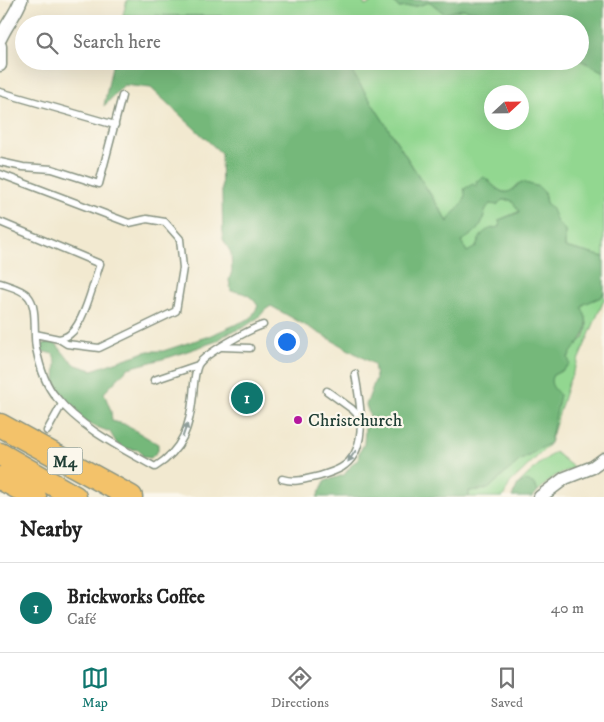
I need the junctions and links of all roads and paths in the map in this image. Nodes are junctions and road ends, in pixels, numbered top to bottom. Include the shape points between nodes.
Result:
1 (21, 0) edge
2 (15, 15) edge
3 (15, 15) edge
4 (0, 38) edge
5 (0, 46) edge
6 (0, 63) edge
7 (0, 92) edge
8 (122, 96) dead end
9 (115, 125) junction
10 (0, 162) edge
11 (0, 174) edge
12 (0, 222) edge
13 (0, 283) edge
14 (263, 325) dead end
15 (35, 334) junction
16 (60, 339) junction
17 (221, 347) junction
18 (250, 348) dead end
19 (198, 365) junction
20 (355, 374) dead end
21 (154, 380) dead end
22 (327, 391) dead end
23 (62, 404) junction
24 (360, 416) junction
25 (0, 425) edge
26 (47, 431) dead end
27 (0, 454) edge
28 (604, 458) edge
29 (0, 478) edge
30 (282, 479) dead end
31 (35, 497) edge
32 (75, 497) edge
33 (130, 497) edge
34 (540, 497) edge

1 - 3 street
2 - 4 street
5 - 6 street
7 - 9 lane
8 - 9 lane
9 - 10 lane via 99,184 52,169
11 - 16 lane via 129,222 147,219 165,222 180,239 183,268 176,311 99,348 67,344
12 - 16 lane via 100,264 78,324 70,334
13 - 15 lane via 27,294 32,302
14 - 17 lane
15 - 16 lane
15 - 23 lane via 45,376 54,396
17 - 18 lane
17 - 19 lane
19 - 21 lane
23 -> 19 lane via 93,431 155,466 173,454 186,430
20 - 24 lane
22 - 24 lane
23 - 26 lane
24 -> 30 lane via 360,442 345,465 332,472 297,481
25 - 33 highway, M4
27 - 32 highway, M4
28 - 34 street via 593,467 565,478
29 - 31 highway, M4

